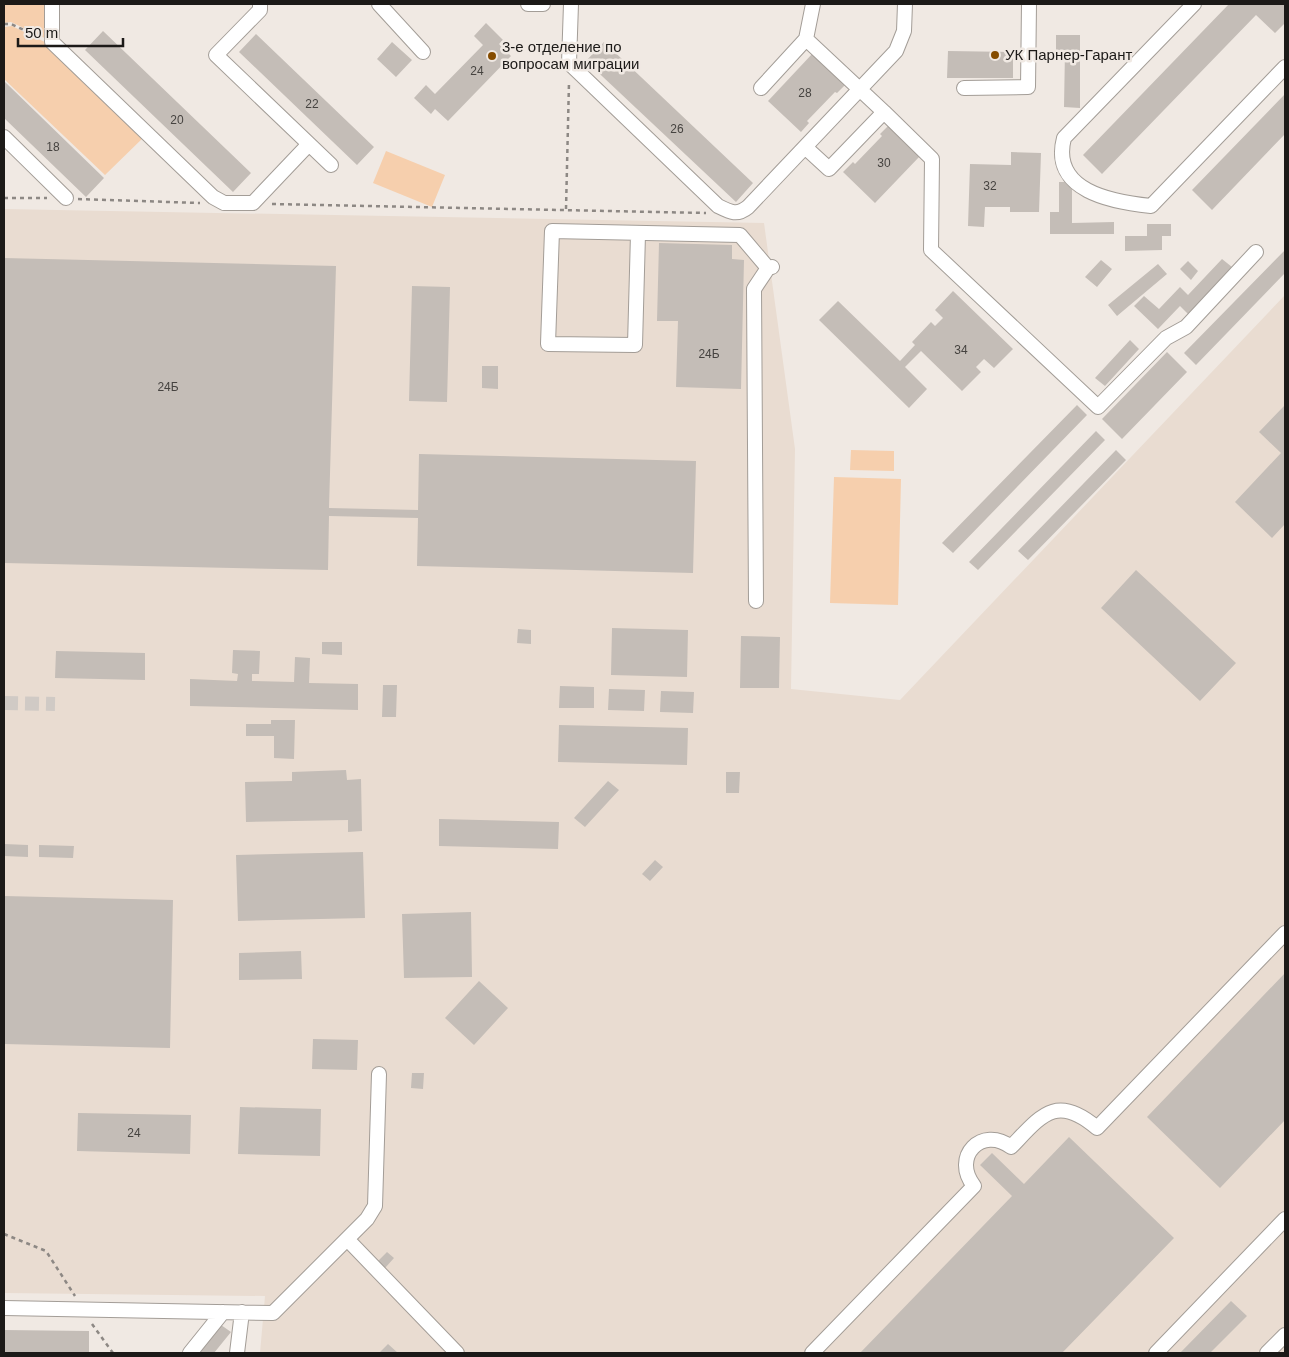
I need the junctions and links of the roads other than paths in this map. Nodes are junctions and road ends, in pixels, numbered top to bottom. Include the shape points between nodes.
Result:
1 (52, 4) edge
2 (260, 4) edge
3 (379, 4) edge
4 (528, 4) edge
5 (544, 4) edge
6 (571, 4) edge
7 (812, 4) edge
8 (905, 4) edge
9 (1029, 4) edge
10 (1194, 4) edge
11 (806, 39) junction
12 (423, 52) dead end
13 (1285, 67) edge
14 (761, 88) dead end
15 (964, 88) dead end
16 (860, 89) junction
17 (884, 112) junction
18 (4, 137) edge
19 (309, 144) junction
20 (805, 147) junction
21 (331, 165) dead end
22 (66, 198) road end
23 (638, 234) junction
24 (1256, 252) dead end
25 (756, 601) dead end
26 (1285, 933) edge
27 (379, 1074) dead end
28 (1285, 1219) edge
29 (347, 1239) junction
30 (4, 1308) edge
31 (223, 1312) junction
32 (242, 1312) junction
33 (1285, 1335) edge
34 (190, 1353) edge
35 (237, 1353) edge
36 (457, 1353) edge
37 (812, 1353) edge
38 (1156, 1353) edge
39 (1267, 1353) edge

1 - 19 street via 52,42 224,204 253,203
2 - 19 street via 260,10 216,55
3 - 12 street
4 - 5 street
6 - 20 street via 569,63 718,206 732,213 742,212
7 - 11 street
8 - 16 street via 904,31 896,50
9 - 15 street via 1028,87
10 - 13 street via 1064,138 1061,150 1063,167 1079,185 1096,195 1151,206
11 - 14 street
11 - 16 street
16 - 17 street
16 - 20 street
17 - 20 street via 829,169
17 - 24 street via 932,159 931,250 1098,407 1166,338 1186,327
18 - 22 street
19 - 21 street
23 - 23 street via 552,231 548,344 635,345
23 - 25 street via 740,235 770,268 754,289
26 - 37 street via 1097,1128 1084,1117 1054,1111 1041,1116 1011,1147 998,1140 982,1141 976,1145 965,1165 974,1186
27 - 29 street via 375,1206
28 - 38 street
29 - 32 street via 273,1313
29 - 36 street
30 - 31 street
31 - 32 street
31 - 34 street
32 - 35 street
33 - 39 street

